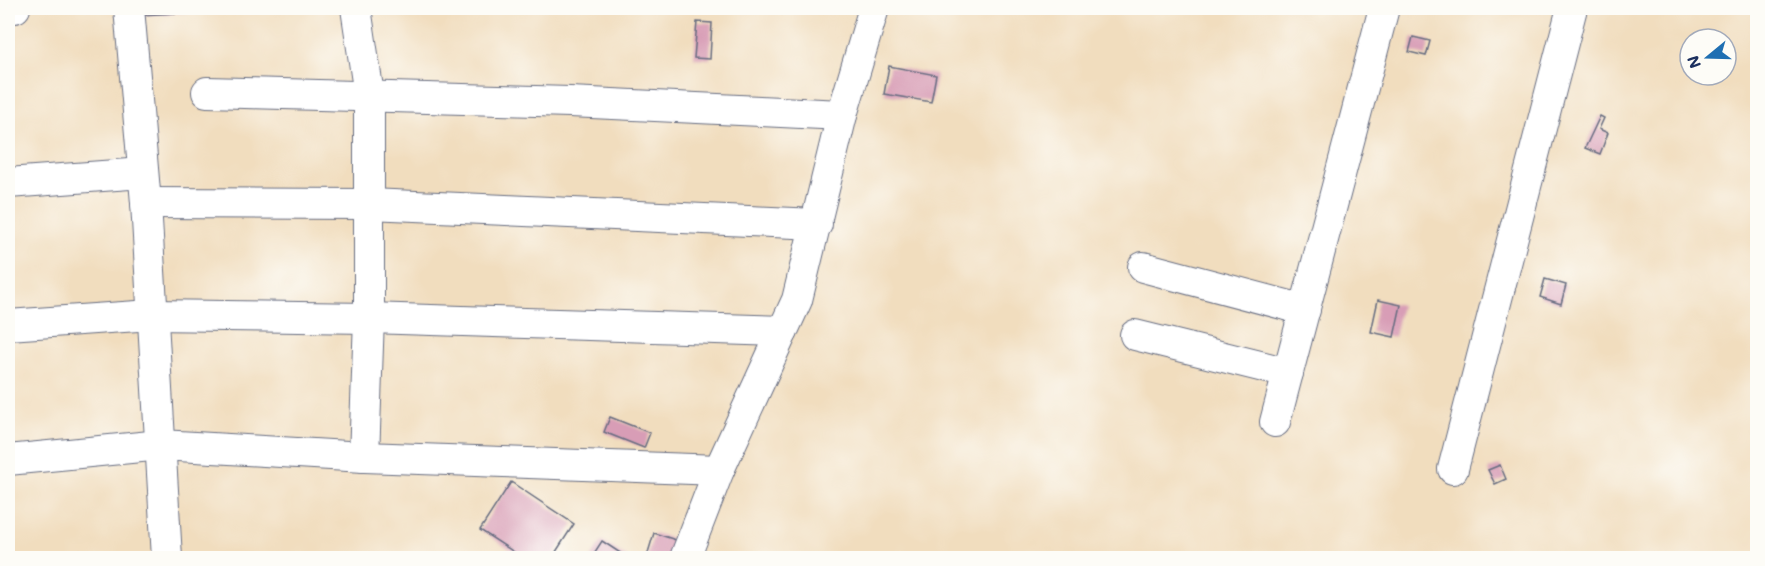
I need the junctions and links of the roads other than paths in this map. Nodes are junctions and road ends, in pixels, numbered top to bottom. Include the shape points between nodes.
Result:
1 (8, 8) edge
2 (15, 8) edge
3 (129, 8) edge
4 (356, 8) edge
5 (874, 8) edge
6 (1384, 8) edge
7 (1572, 8) edge
8 (207, 92) dead end
9 (369, 95) junction
10 (842, 115) junction
11 (143, 173) junction
12 (8, 183) edge
13 (146, 203) junction
14 (370, 204) junction
15 (817, 225) junction
16 (1143, 267) dead end
17 (1305, 310) junction
18 (152, 315) junction
19 (369, 318) junction
20 (8, 325) edge
21 (783, 331) junction
22 (1136, 335) dead end
23 (1288, 373) junction
24 (1275, 422) dead end
25 (162, 446) junction
26 (364, 457) junction
27 (8, 460) edge
28 (1453, 469) dead end
29 (719, 470) junction
30 (167, 558) edge
31 (685, 558) edge

1 - 2 street
3 - 11 street
4 - 9 street
5 - 10 street
6 - 17 street
7 - 28 street
8 - 9 street
9 - 10 street
9 - 14 street
10 - 15 street
11 - 12 street
11 - 13 street
13 - 14 street
13 - 18 street
14 - 15 street
14 - 19 street
15 - 21 street via 797,300
16 - 17 street
17 - 23 street
18 - 19 street
18 - 20 street
18 - 25 street
19 - 21 street
19 - 26 street
21 - 29 street
22 - 23 street
23 - 24 street
25 - 26 street
25 - 27 street
25 - 30 street
26 - 29 street
29 - 31 street

